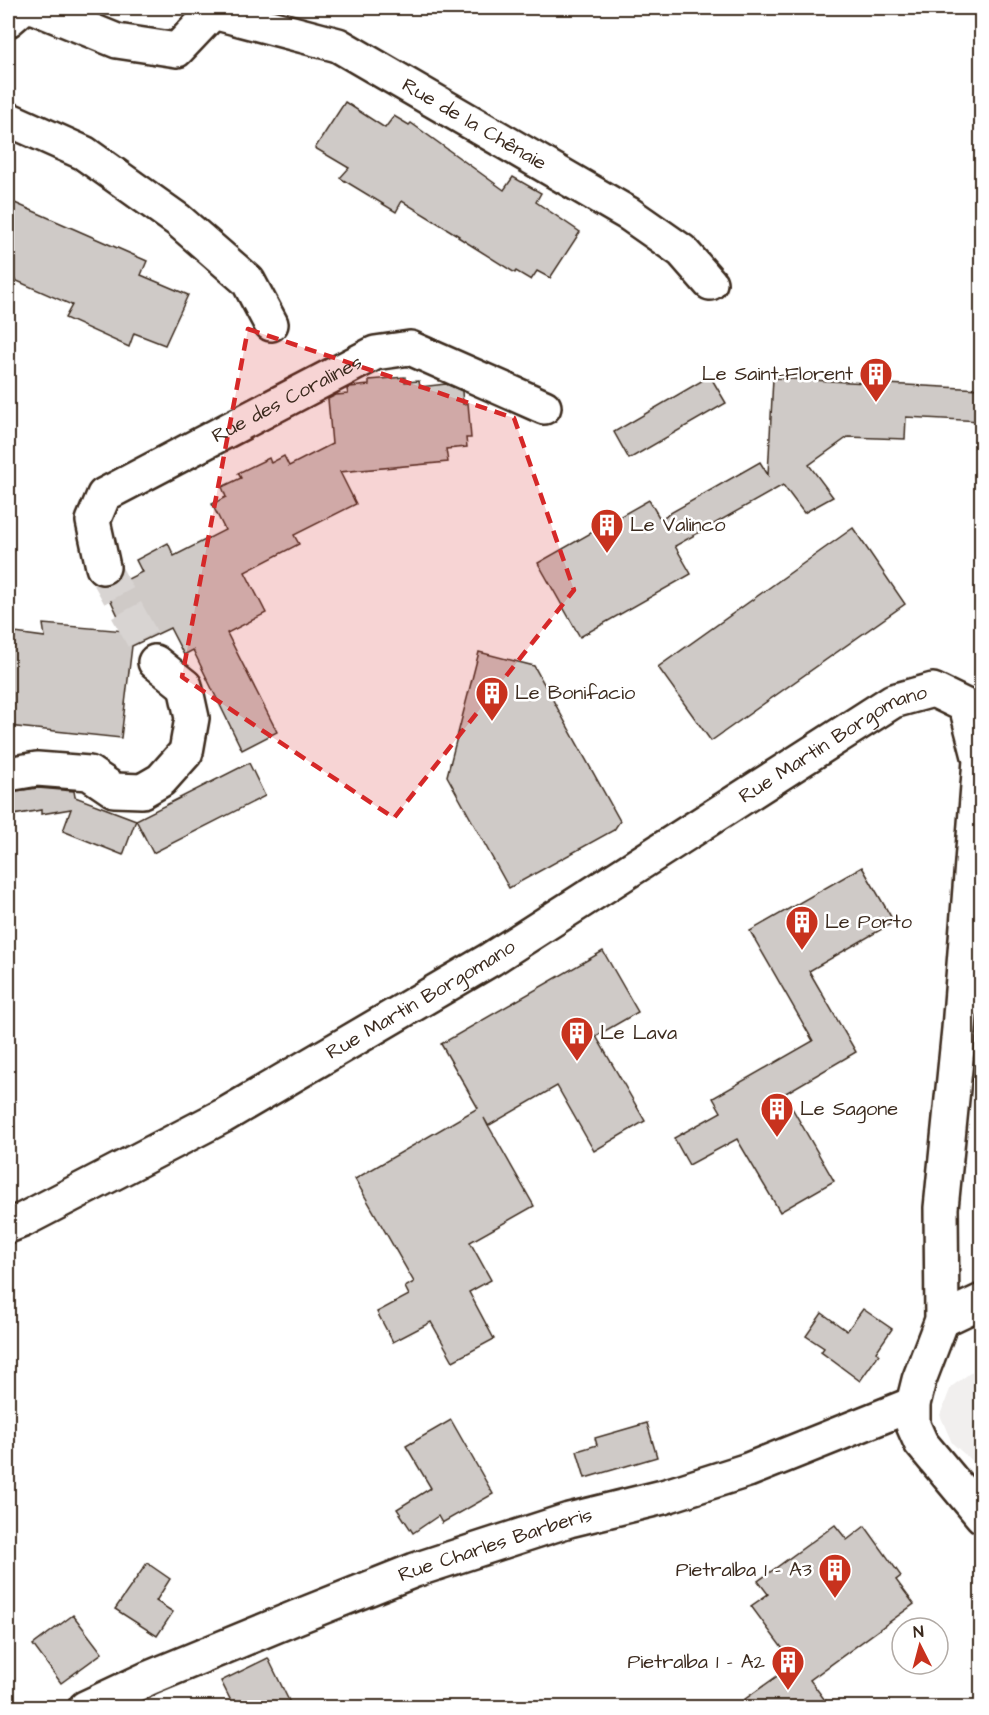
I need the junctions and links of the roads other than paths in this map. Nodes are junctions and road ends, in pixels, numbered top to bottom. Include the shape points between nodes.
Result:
1 (22, 8) edge
2 (36, 8) edge
3 (210, 10) edge
4 (8, 20) edge
5 (8, 119) edge
6 (710, 283) dead end
7 (271, 324) dead end
8 (544, 407) dead end
9 (103, 567) tunnel mouth
10 (155, 662) tunnel mouth
11 (974, 704) edge
12 (8, 774) edge
13 (8, 1226) edge
14 (981, 1301) edge
15 (942, 1320) junction
16 (913, 1404) junction
17 (981, 1516) edge
18 (85, 1707) edge

1 - 4 street
2 - 3 street, Rue de la Chênaie via 117,41 177,50
3 - 6 street, Rue de la Chênaie via 338,45 629,214 682,251
5 - 7 street via 84,153 178,220 248,281
8 - 9 street, Rue des Coralines via 410,348 375,353 104,495 93,520
10 - 12 street via 185,686 192,718 186,752 161,780 142,791 114,790 89,773 37,769
11 - 13 street, Rue Martin Borgomano via 933,690 893,701 491,959 223,1116
11 - 15 street, Rue Martin Borgomano via 980,760 959,1029 940,1208
14 - 15 street
15 - 16 street, Rue Martin Borgomano
16 - 17 street, Rue Martin Borgomano via 913,1425 921,1443
16 - 18 street, Rue Charles Barberis via 748,1470 663,1497 569,1520 415,1570

